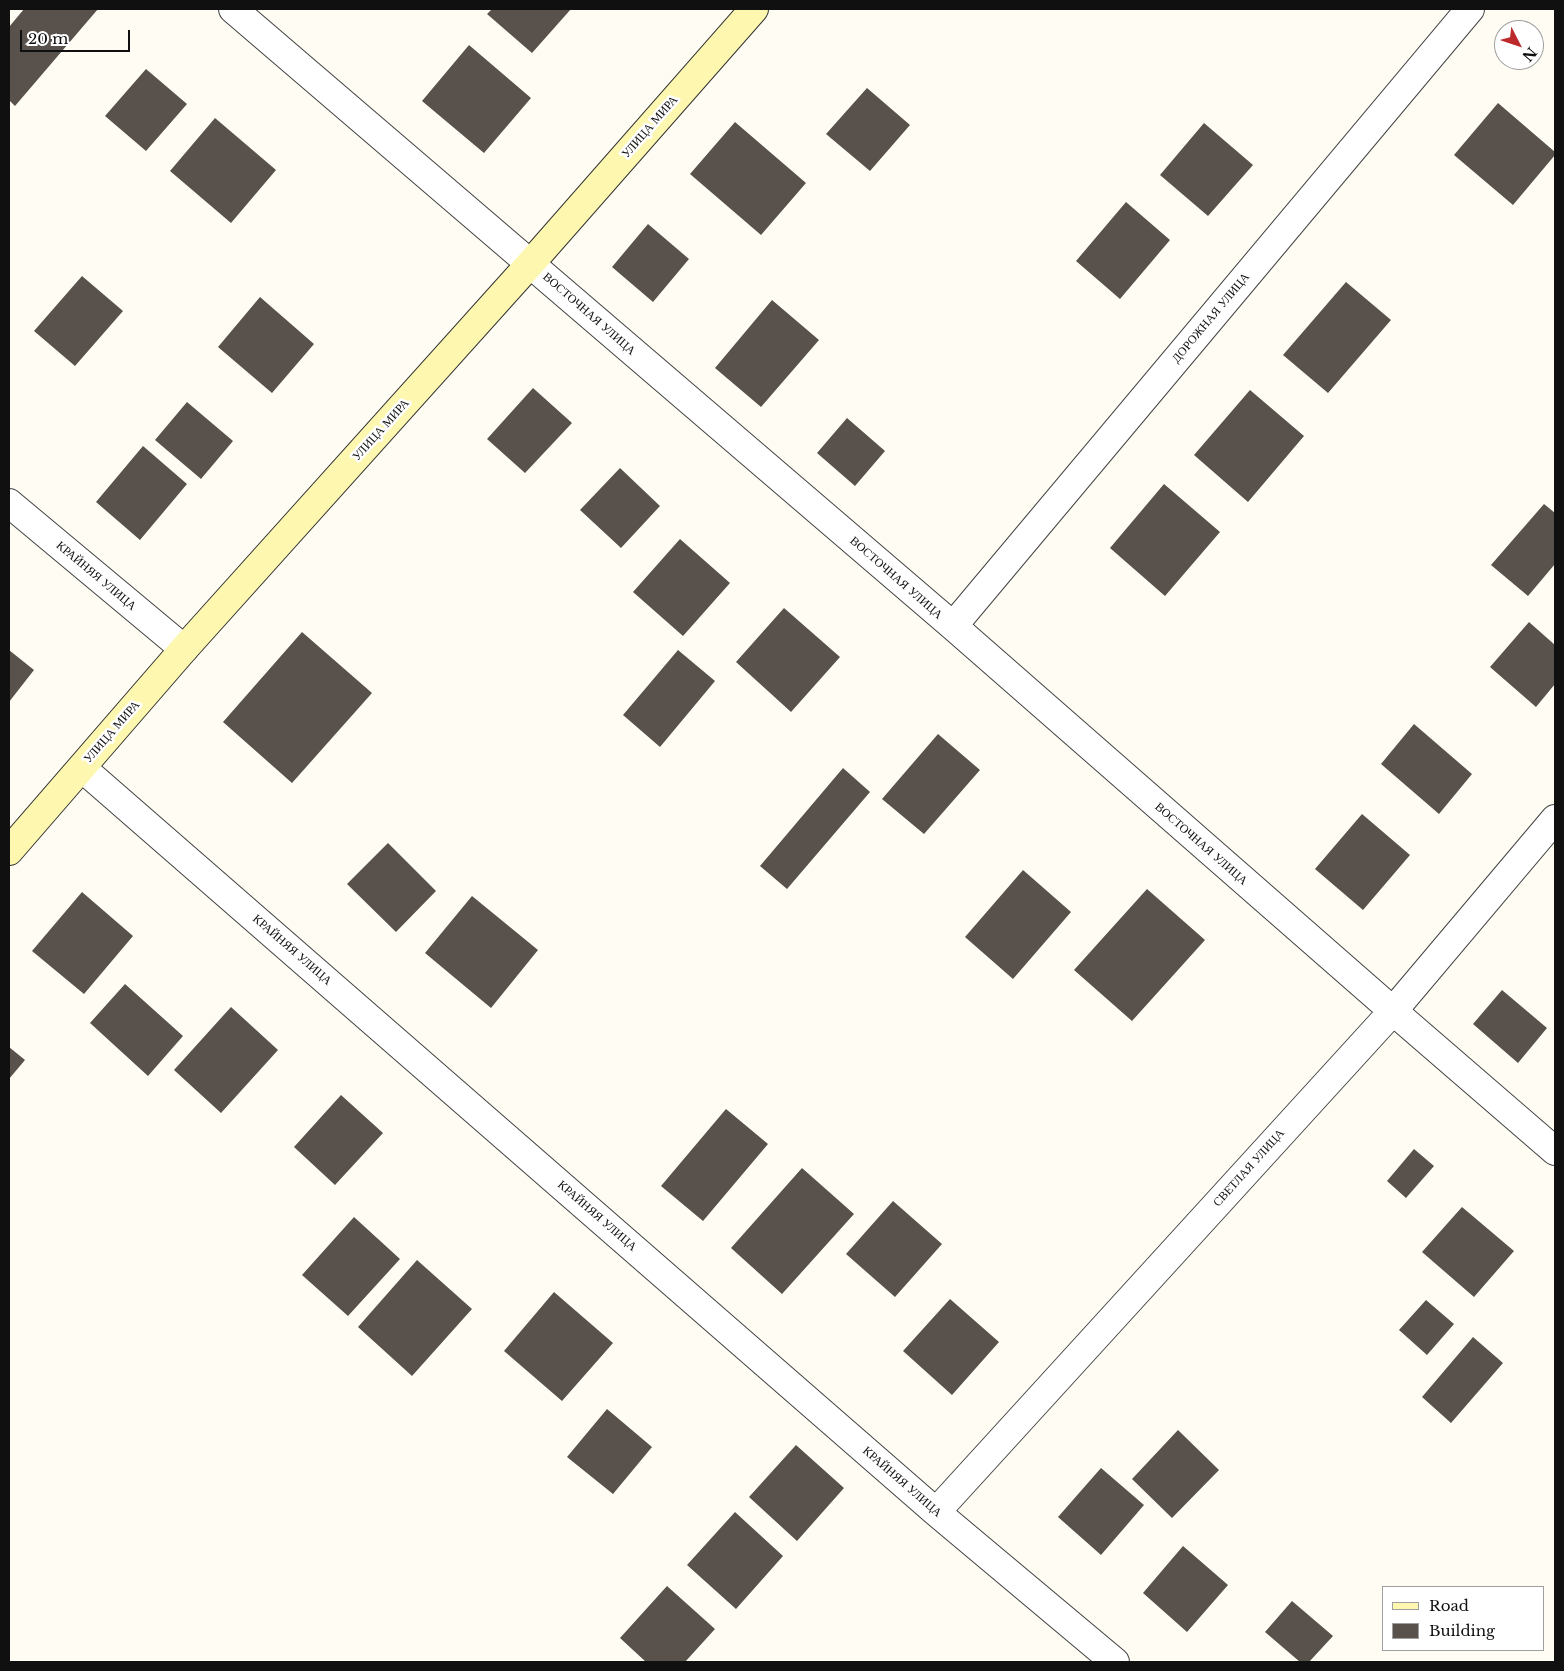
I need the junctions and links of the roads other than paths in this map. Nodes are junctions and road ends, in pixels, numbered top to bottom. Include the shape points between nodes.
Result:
1 (233, 9) edge
2 (754, 9) edge
3 (1470, 9) edge
4 (530, 264) junction
5 (9, 503) edge
6 (953, 626) junction
7 (184, 649) junction
8 (82, 768) junction
9 (1555, 819) edge
10 (9, 852) edge
11 (1392, 1012) junction
12 (1555, 1151) edge
13 (936, 1512) junction
14 (1115, 1662) edge

1 - 4 street, ВОСТОЧНАЯ УЛИЦА
2 - 4 street, УЛИЦА МИРА
3 - 6 street, ДОРОЖНАЯ УЛИЦА
4 - 6 street, ВОСТОЧНАЯ УЛИЦА
4 - 7 street, УЛИЦА МИРА
5 - 7 street, КРАЙНЯЯ УЛИЦА
6 - 11 street, ВОСТОЧНАЯ УЛИЦА
7 - 8 street, УЛИЦА МИРА
8 - 10 street, УЛИЦА МИРА
8 - 13 street, КРАЙНЯЯ УЛИЦА
9 - 11 street, СВЕТЛАЯ УЛИЦА
11 - 12 street, ВОСТОЧНАЯ УЛИЦА
11 - 13 street, СВЕТЛАЯ УЛИЦА
13 - 14 street, КРАЙНЯЯ УЛИЦА

